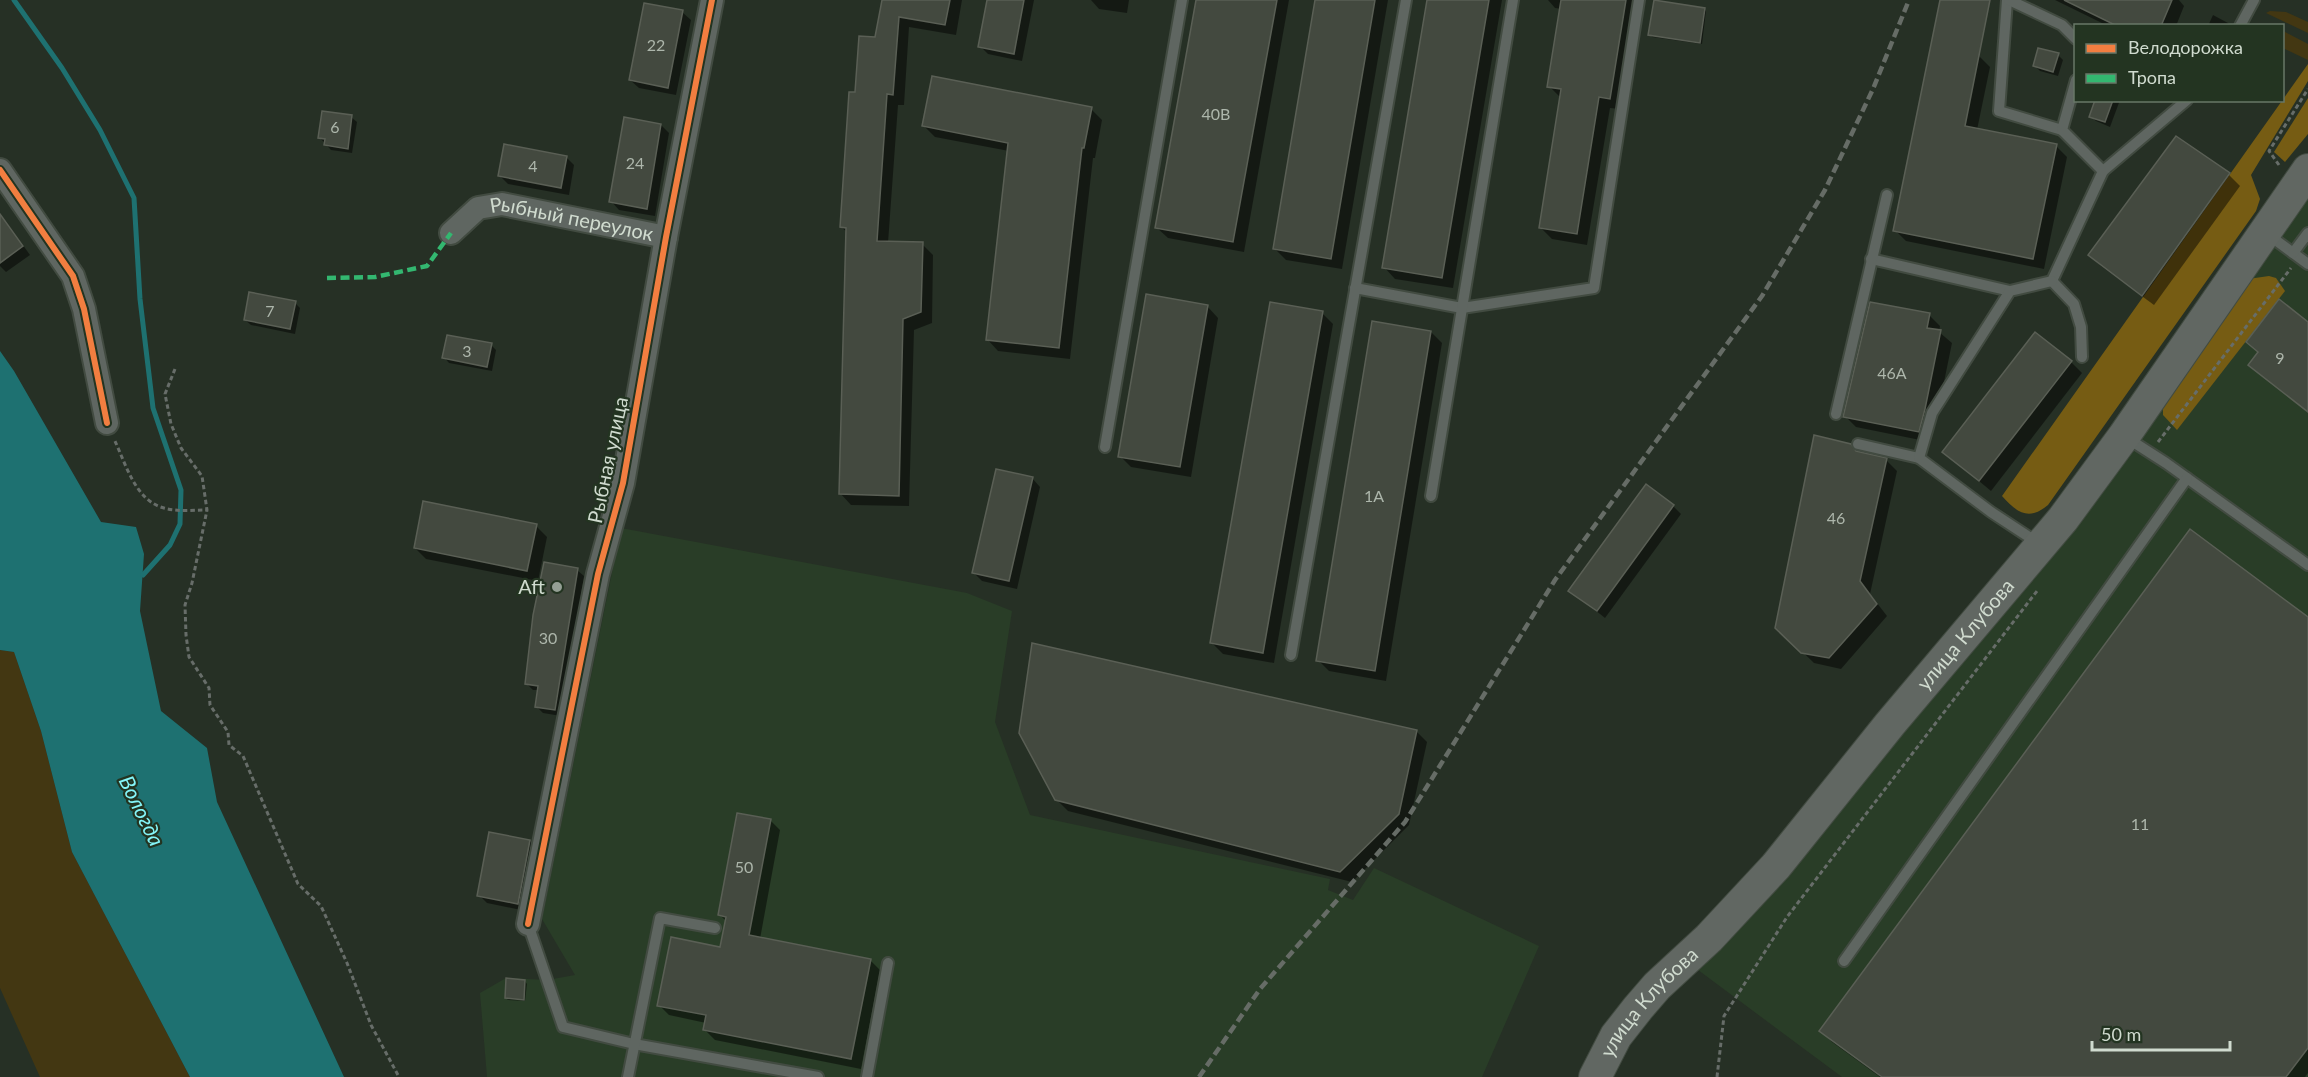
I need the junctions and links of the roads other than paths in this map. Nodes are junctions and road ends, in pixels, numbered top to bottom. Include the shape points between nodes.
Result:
1 (712, 0) edge
2 (1182, 0) edge
3 (1406, 0) edge
4 (1513, 0) edge
5 (1639, 0) edge
6 (2008, 0) edge
7 (2254, 0) edge
8 (2241, 24) edge
9 (2074, 37) edge
10 (2074, 87) edge
11 (2185, 102) edge
12 (2062, 130) junction
13 (2294, 167) edge
14 (0, 170) edge
15 (2103, 171) junction
16 (1887, 195) dead end
17 (2266, 232) junction
18 (451, 233) dead end
19 (2308, 233) edge
20 (666, 237) junction
21 (2300, 258) edge
22 (1871, 259) junction
23 (2052, 281) junction
24 (1355, 288) junction
25 (2010, 291) junction
26 (1462, 308) junction
27 (2082, 357) dead end
28 (1836, 414) dead end
29 (107, 423) road end
30 (2124, 436) junction
31 (1858, 444) dead end
32 (1106, 447) dead end
33 (1919, 458) junction
34 (2187, 478) junction
35 (1431, 496) dead end
36 (2042, 546) junction
37 (2308, 565) edge
38 (1291, 655) dead end
39 (528, 924) joint
40 (715, 928) dead end
41 (1844, 961) dead end
42 (888, 963) dead end
43 (634, 1044) junction
44 (628, 1077) edge
45 (818, 1077) edge
46 (867, 1077) edge
47 (1595, 1077) edge

1 - 20 street, Рыбная улица
2 - 32 lane
3 - 24 lane
4 - 26 lane
5 - 26 lane via 1594,288
6 - 9 lane via 2062,26
6 - 12 lane via 2000,111
7 - 8 lane
10 - 12 lane
11 - 15 lane
12 - 15 lane
13 - 17 main road, улица Клубова
14 - 29 street via 73,276 84,309
15 - 23 lane
16 - 22 lane
17 - 21 lane
17 - 30 main road, улица Клубова
18 - 20 street, Рыбный переулок via 478,208 502,204
19 - 21 lane
20 - 39 street, Рыбная улица via 623,483 598,574
22 - 25 lane
22 - 28 lane
23 - 25 lane
23 - 27 lane via 2074,304 2081,327
24 - 26 lane
24 - 38 lane
25 - 33 lane via 1932,413
26 - 35 lane
30 - 34 lane
30 - 36 main road, улица Клубова
31 - 33 lane
33 - 36 lane
34 - 37 lane
34 - 41 lane
36 - 47 main road, улица Клубова via 1890,724 1776,866 1638,1008 1616,1036
39 - 43 lane via 563,1027
40 - 43 lane via 660,918
42 - 46 lane
43 - 44 lane
43 - 45 lane

